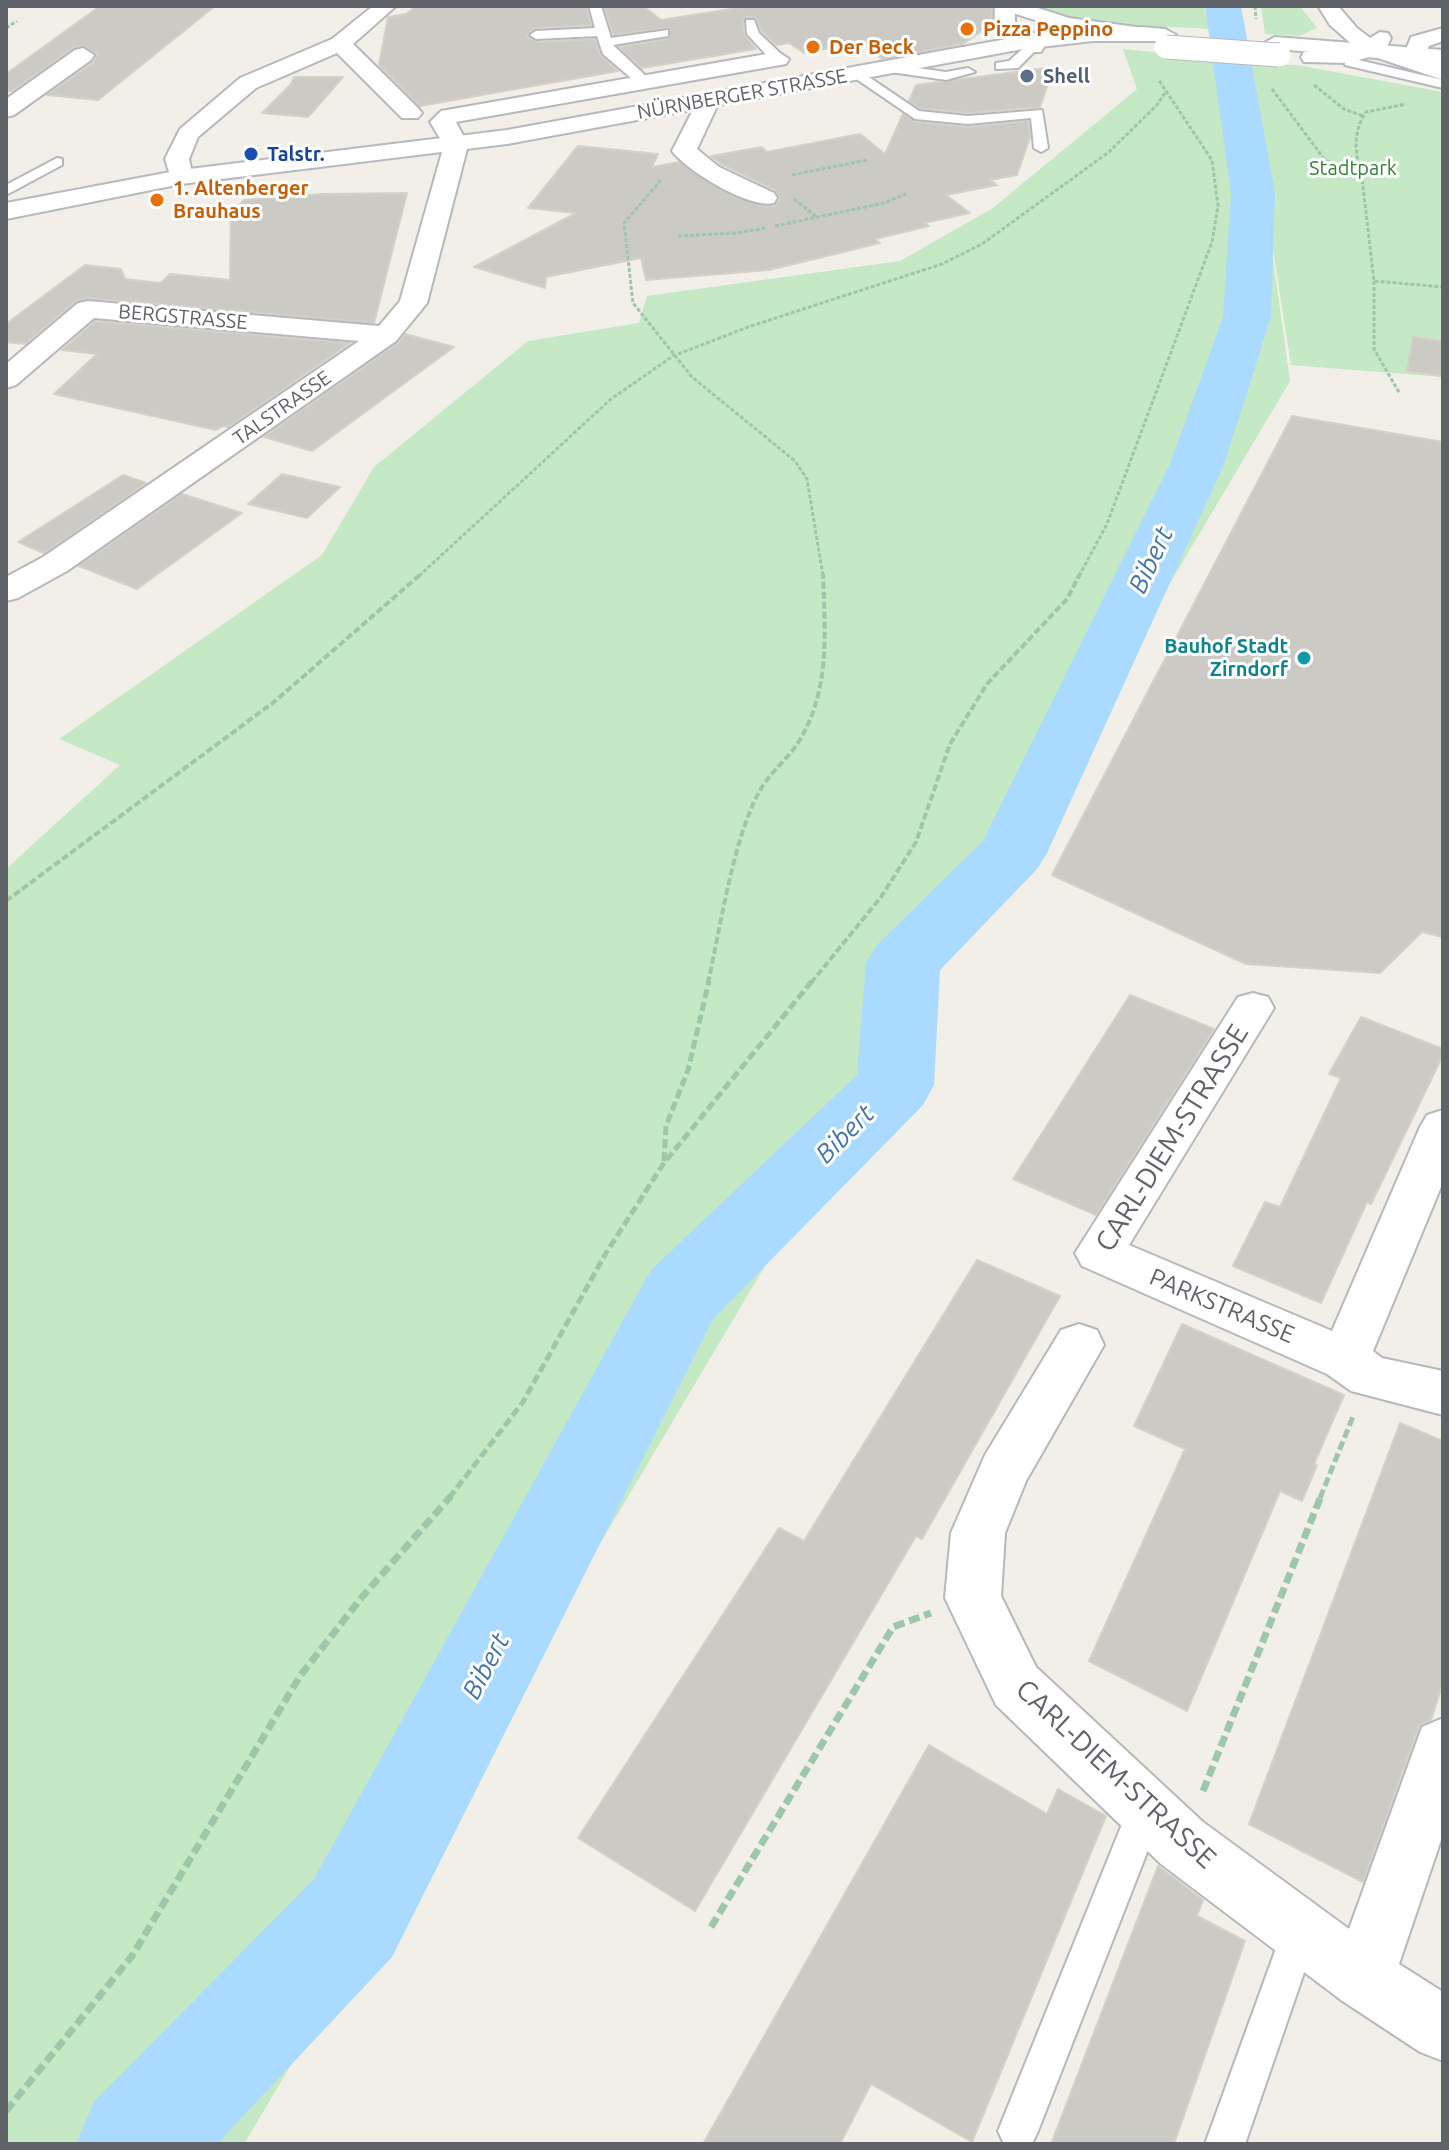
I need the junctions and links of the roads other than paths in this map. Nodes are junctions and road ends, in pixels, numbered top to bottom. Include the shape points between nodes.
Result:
1 (386, 6) edge
2 (595, 6) edge
3 (1008, 6) edge
4 (1331, 11) edge
5 (750, 23) dead end
6 (664, 33) dead end
7 (1443, 34) edge
8 (536, 35) dead end
9 (602, 37) junction
10 (1129, 39) junction
11 (1030, 43) junction
12 (340, 44) junction
13 (1377, 44) junction
14 (1290, 50) junction
15 (1416, 52) junction
16 (83, 55) dead end
17 (1343, 55) junction
18 (1443, 57) edge
19 (778, 59) joint
20 (1001, 66) dead end
21 (857, 73) junction
22 (1443, 73) edge
23 (643, 81) junction
24 (1443, 84) edge
25 (709, 100) junction
26 (6, 110) edge
27 (410, 113) dead end
28 (456, 145) junction
29 (1041, 148) dead end
30 (57, 162) dead end
31 (181, 177) junction
32 (6, 191) edge
33 (776, 196) road end
34 (6, 211) edge
35 (386, 335) junction
36 (6, 379) edge
37 (6, 591) edge
38 (1253, 1008) dead end
39 (1443, 1127) edge
40 (1099, 1253) joint
41 (1079, 1345) dead end
42 (1357, 1367) junction
43 (1443, 1393) edge
44 (1443, 1747) edge
45 (1164, 1826) junction
46 (1300, 1932) junction
47 (1363, 1978) junction
48 (1443, 2029) edge
49 (1018, 2131) dead end
50 (1225, 2144) edge

1 - 12 street
2 - 9 lane
3 - 10 street
3 - 11 street via 1004,28
4 - 13 street via 1360,42
4 - 14 street via 1329,33
5 - 19 lane via 753,34
6 - 9 lane
7 - 15 street via 1419,42
8 - 9 lane
9 - 23 lane, NÜRNBERGER STRASSE via 608,51
10 - 11 street, NÜRNBERGER STRASSE
10 - 14 street, NÜRNBERGER STRASSE, bridge
11 - 20 lane via 1013,65
11 - 21 street, NÜRNBERGER STRASSE via 972,62
12 - 27 street
12 - 31 street via 248,83 188,134 177,159
13 - 14 street via 1349,56
13 - 15 street
13 - 17 street
13 - 22 street via 1390,57
14 - 17 street
15 - 18 street
15 - 22 street
16 - 26 street
17 - 22 street
17 - 24 lane
19 - 23 street, NÜRNBERGER STRASSE
21 - 25 street, NÜRNBERGER STRASSE
21 - 29 lane via 915,115 968,120 1037,113
23 - 28 street, NÜRNBERGER STRASSE via 449,116 442,122
25 - 28 street, NÜRNBERGER STRASSE
25 - 33 street via 684,151 710,172
28 - 31 street, NÜRNBERGER STRASSE
28 - 35 street, TALSTRASSE via 413,303
30 - 32 lane
31 - 34 street, NÜRNBERGER STRASSE
35 - 36 street, BERGSTRASSE via 88,309
35 - 37 street, TALSTRASSE via 55,564
38 - 40 street, CARL-DIEM-STRASSE
39 - 42 street
40 - 42 street, PARKSTRASSE
41 - 45 street, CARL-DIEM-STRASSE via 1004,1471 978,1533 973,1598 1016,1686
42 - 43 street, PARKSTRASSE
44 - 47 street
45 - 46 street, CARL-DIEM-STRASSE
45 - 49 lane
46 - 47 street, CARL-DIEM-STRASSE
46 - 50 lane
47 - 48 street, CARL-DIEM-STRASSE

